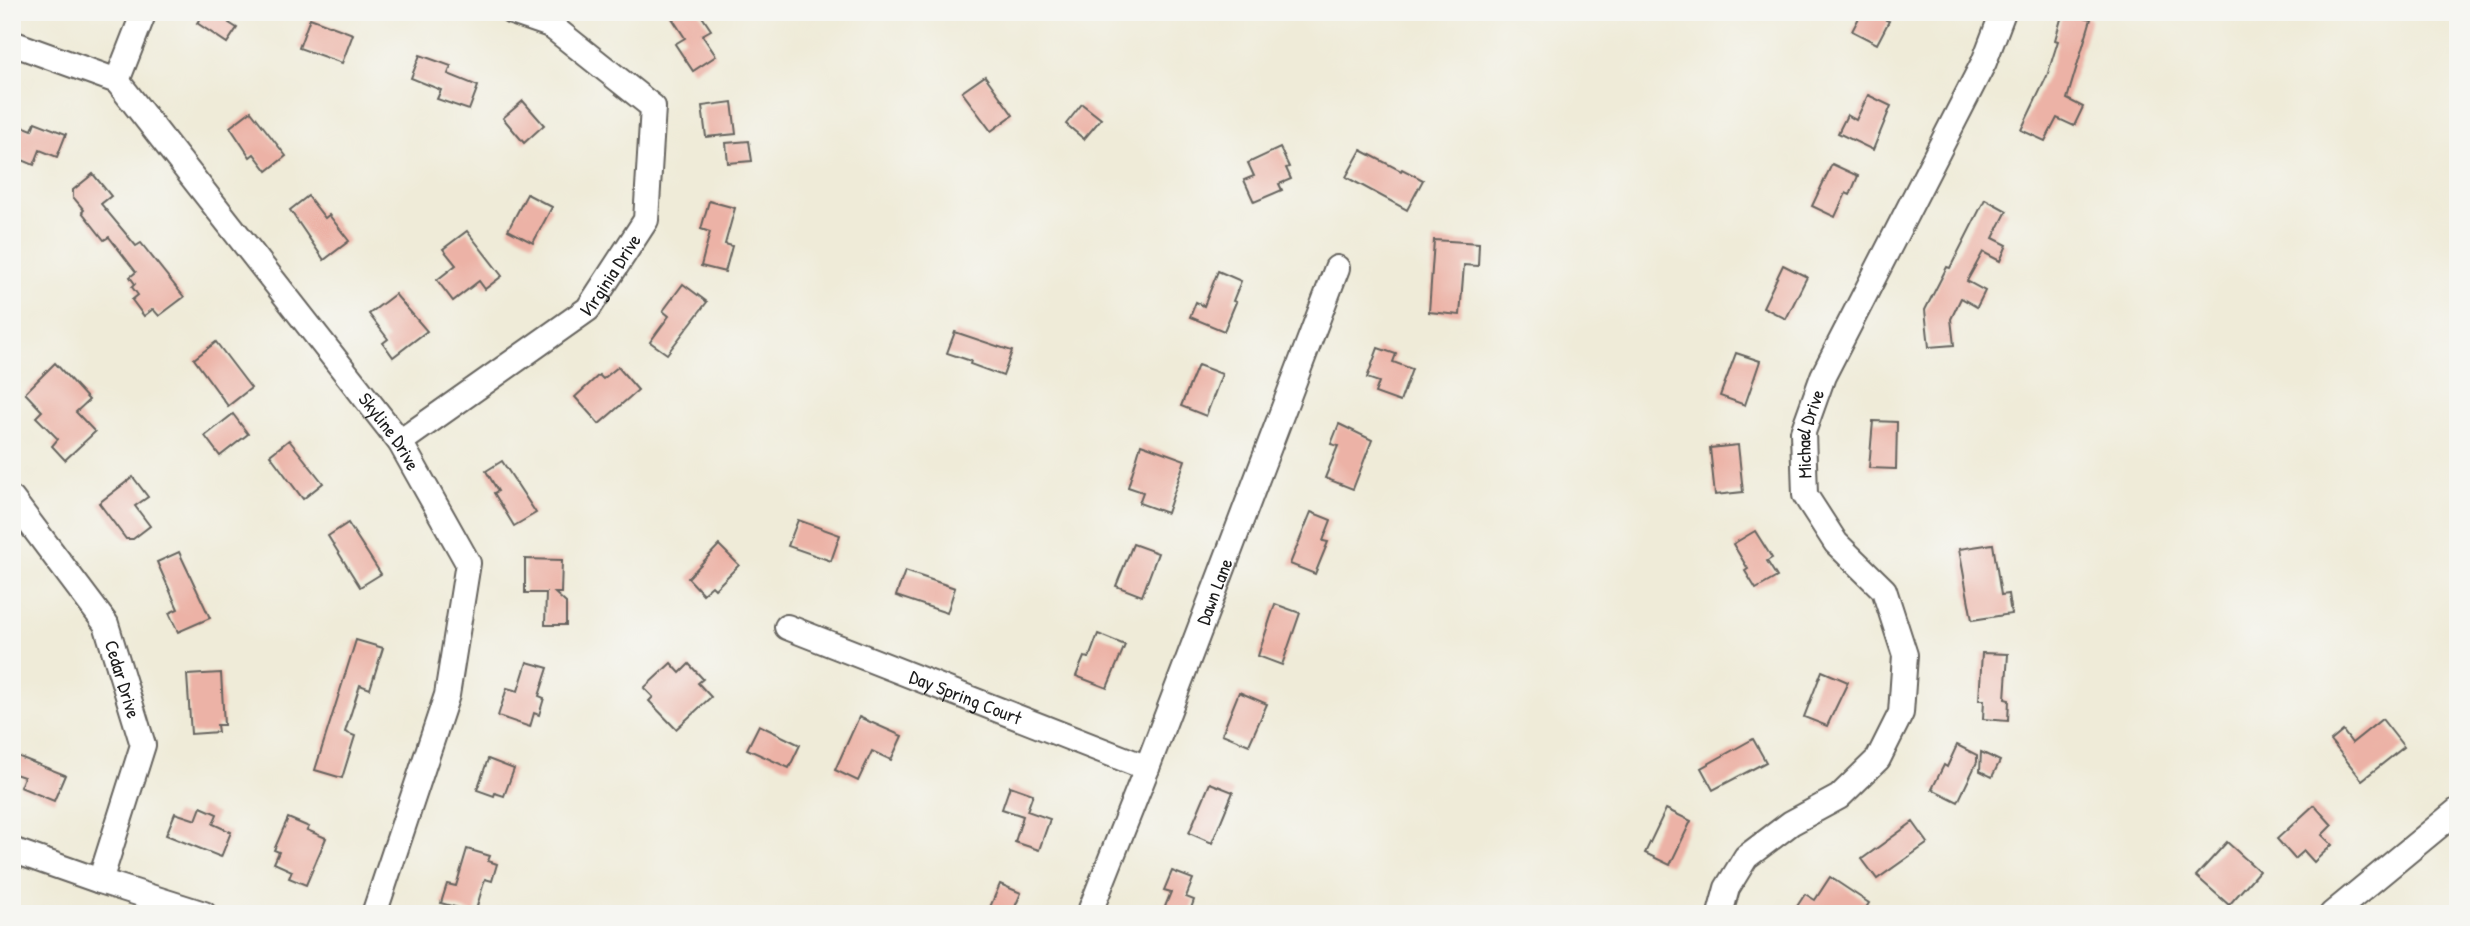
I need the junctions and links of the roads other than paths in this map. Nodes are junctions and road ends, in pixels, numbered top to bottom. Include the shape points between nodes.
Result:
1 (144, 12) edge
2 (512, 12) edge
3 (2003, 12) edge
4 (12, 43) edge
5 (117, 81) junction
6 (1337, 268) dead end
7 (400, 442) junction
8 (12, 499) edge
9 (787, 627) dead end
10 (1147, 768) junction
11 (2458, 810) edge
12 (12, 850) edge
13 (100, 881) junction
14 (204, 914) edge
15 (374, 914) edge
16 (1089, 914) edge
17 (1720, 914) edge
18 (2332, 914) edge

1 - 5 street
2 - 7 street, Virginia Drive via 550,25 653,107 646,220 588,309
3 - 17 street, Michael Drive via 1984,62 1823,376 1803,432 1805,495 1836,543 1884,590 1905,655 1901,712 1878,758 1839,797 1791,823 1746,857 1727,888
4 - 5 street
5 - 7 street, Skyline Drive
6 - 10 street, Dawn Lane
7 - 15 street, Skyline Drive via 468,563 447,695
8 - 13 street, Cedar Drive via 106,624 143,745
9 - 10 street, Day Spring Court
10 - 16 street, Dawn Lane
11 - 18 street
12 - 13 street
13 - 14 street

